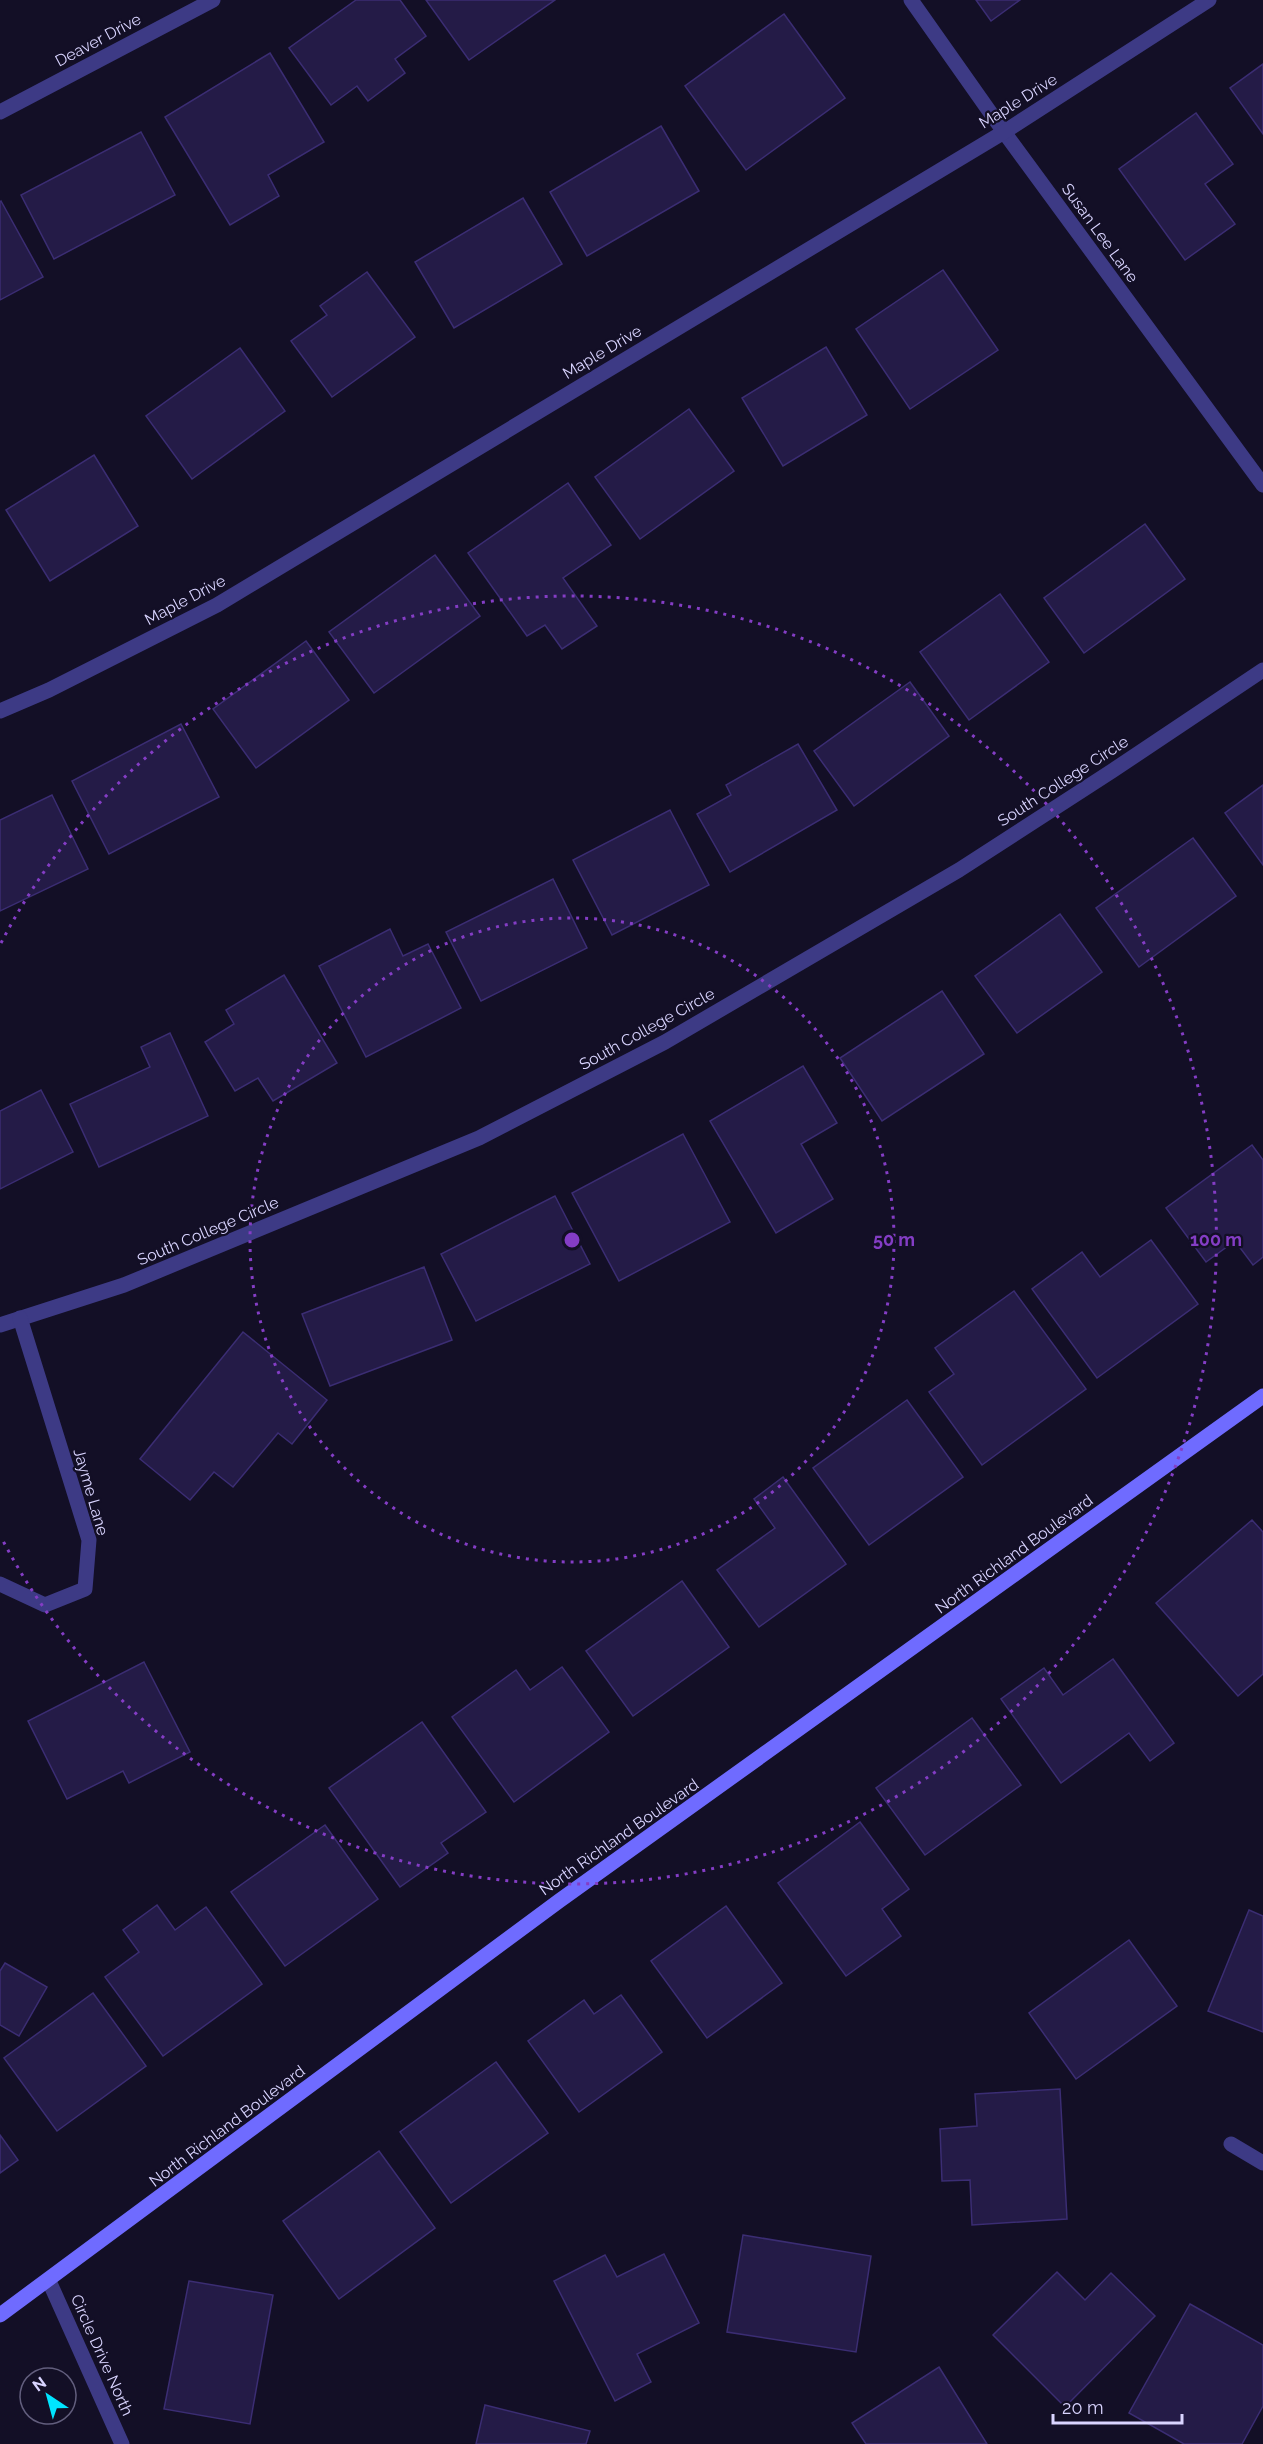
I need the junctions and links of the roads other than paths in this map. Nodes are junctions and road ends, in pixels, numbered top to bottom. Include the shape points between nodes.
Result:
1 (213, 0) edge
2 (911, 0) edge
3 (1209, 0) edge
4 (0, 112) edge
5 (1004, 132) junction
6 (1263, 485) edge
7 (1263, 670) edge
8 (0, 711) edge
9 (20, 1318) junction
10 (0, 1325) edge
11 (1263, 1396) edge
12 (0, 1584) edge
13 (1231, 2144) dead end
14 (1263, 2163) edge
15 (49, 2281) junction
16 (0, 2315) edge
17 (122, 2444) edge

1 - 4 street, Deaver Drive
2 - 5 street, Susan Lee Lane
3 - 5 street, Maple Drive
5 - 6 street, Susan Lee Lane
5 - 8 street, Maple Drive via 217,605
7 - 9 street, South College Circle via 959,870 665,1041 479,1138 124,1285
9 - 10 street, South College Circle
9 - 12 street, Jayme Lane via 89,1540 85,1589 45,1605
11 - 15 street, North Richland Boulevard via 559,1901
13 - 14 street
15 - 16 street, North Richland Boulevard
15 - 17 street, Circle Drive North

